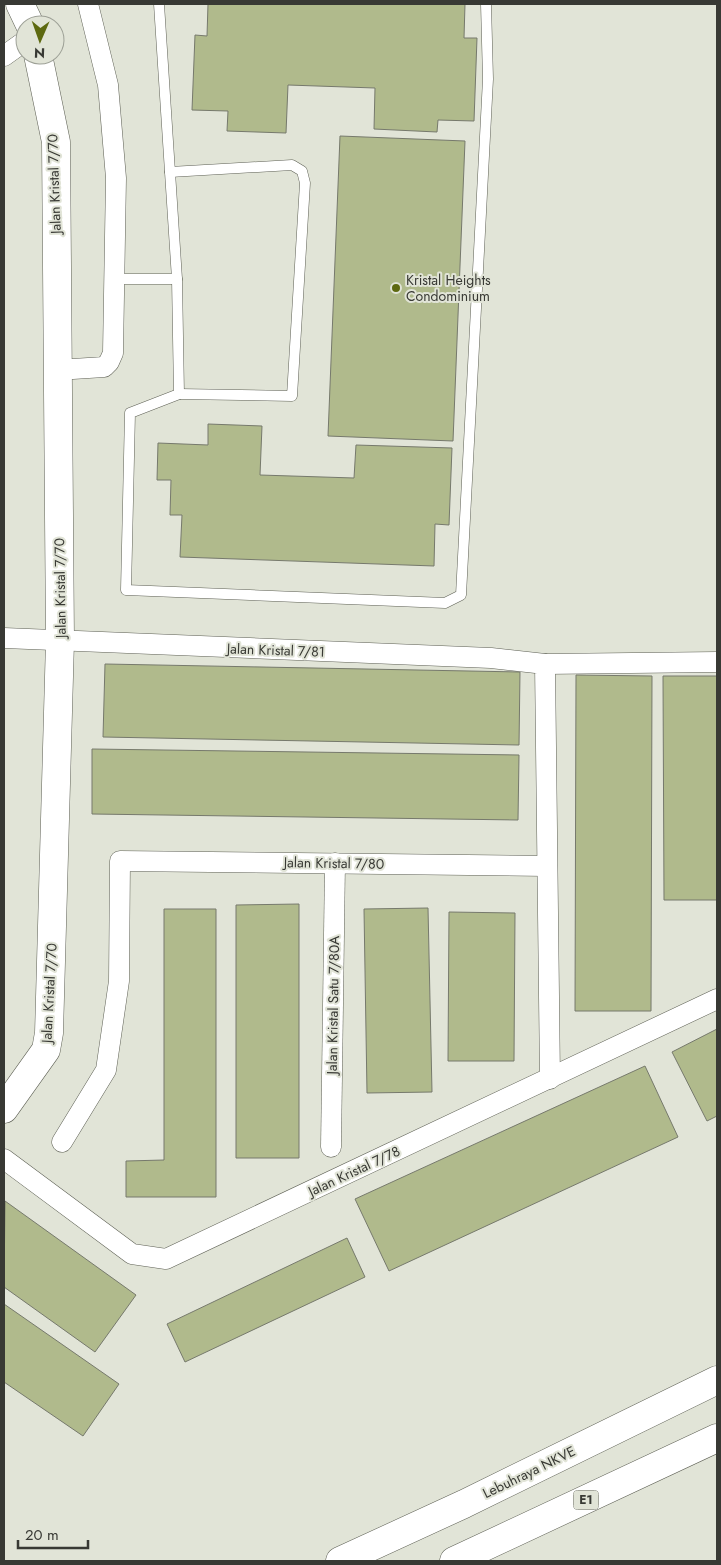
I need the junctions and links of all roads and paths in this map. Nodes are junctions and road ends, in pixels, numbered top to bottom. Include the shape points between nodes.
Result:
1 (88, 4) edge
2 (159, 4) edge
3 (486, 4) edge
4 (15, 48) edge
5 (4, 56) edge
6 (40, 65) edge
7 (170, 172) junction
8 (114, 279) junction
9 (178, 279) junction
10 (57, 370) junction
11 (179, 394) junction
12 (4, 638) edge
13 (60, 641) junction
14 (717, 662) edge
15 (545, 664) junction
16 (336, 863) junction
17 (547, 866) junction
18 (717, 999) edge
19 (550, 1079) junction
20 (4, 1109) edge
21 (62, 1142) dead end
22 (331, 1147) dead end
23 (4, 1159) edge
24 (717, 1380) edge
25 (717, 1438) edge
26 (340, 1561) edge
27 (454, 1561) edge

1 - 8 street via 108,85 116,178
2 - 7 lane
3 - 11 lane via 488,79 461,595 446,603 126,590 130,413
4 - 5 street
6 - 10 main road, Jalan Kristal 7/70 via 56,142
7 - 9 lane
7 - 11 lane via 292,165 302,171 305,183 292,396
8 - 9 lane
8 - 10 street via 113,353 109,362 96,368
9 - 11 lane
10 - 13 main road, Jalan Kristal 7/70
12 - 13 street, Jalan Kristal 7/81
13 - 15 street, Jalan Kristal 7/81 via 491,658
13 - 20 main road, Jalan Kristal 7/70 via 50,1033 46,1050
14 - 15 street, Jalan Kristal 7/81
15 - 17 street
16 - 17 street, Jalan Kristal 7/80
16 - 21 street, Jalan Kristal 7/80 via 120,861 118,981 106,1070
16 - 22 street, Jalan Kristal Satu 7/80A
17 - 19 street
18 - 19 street, Jalan Kristal 7/78
19 - 23 street, Jalan Kristal 7/78 via 166,1259 132,1254
24 - 26 main road, Lebuhraya NKVE
25 - 27 main road, E1

